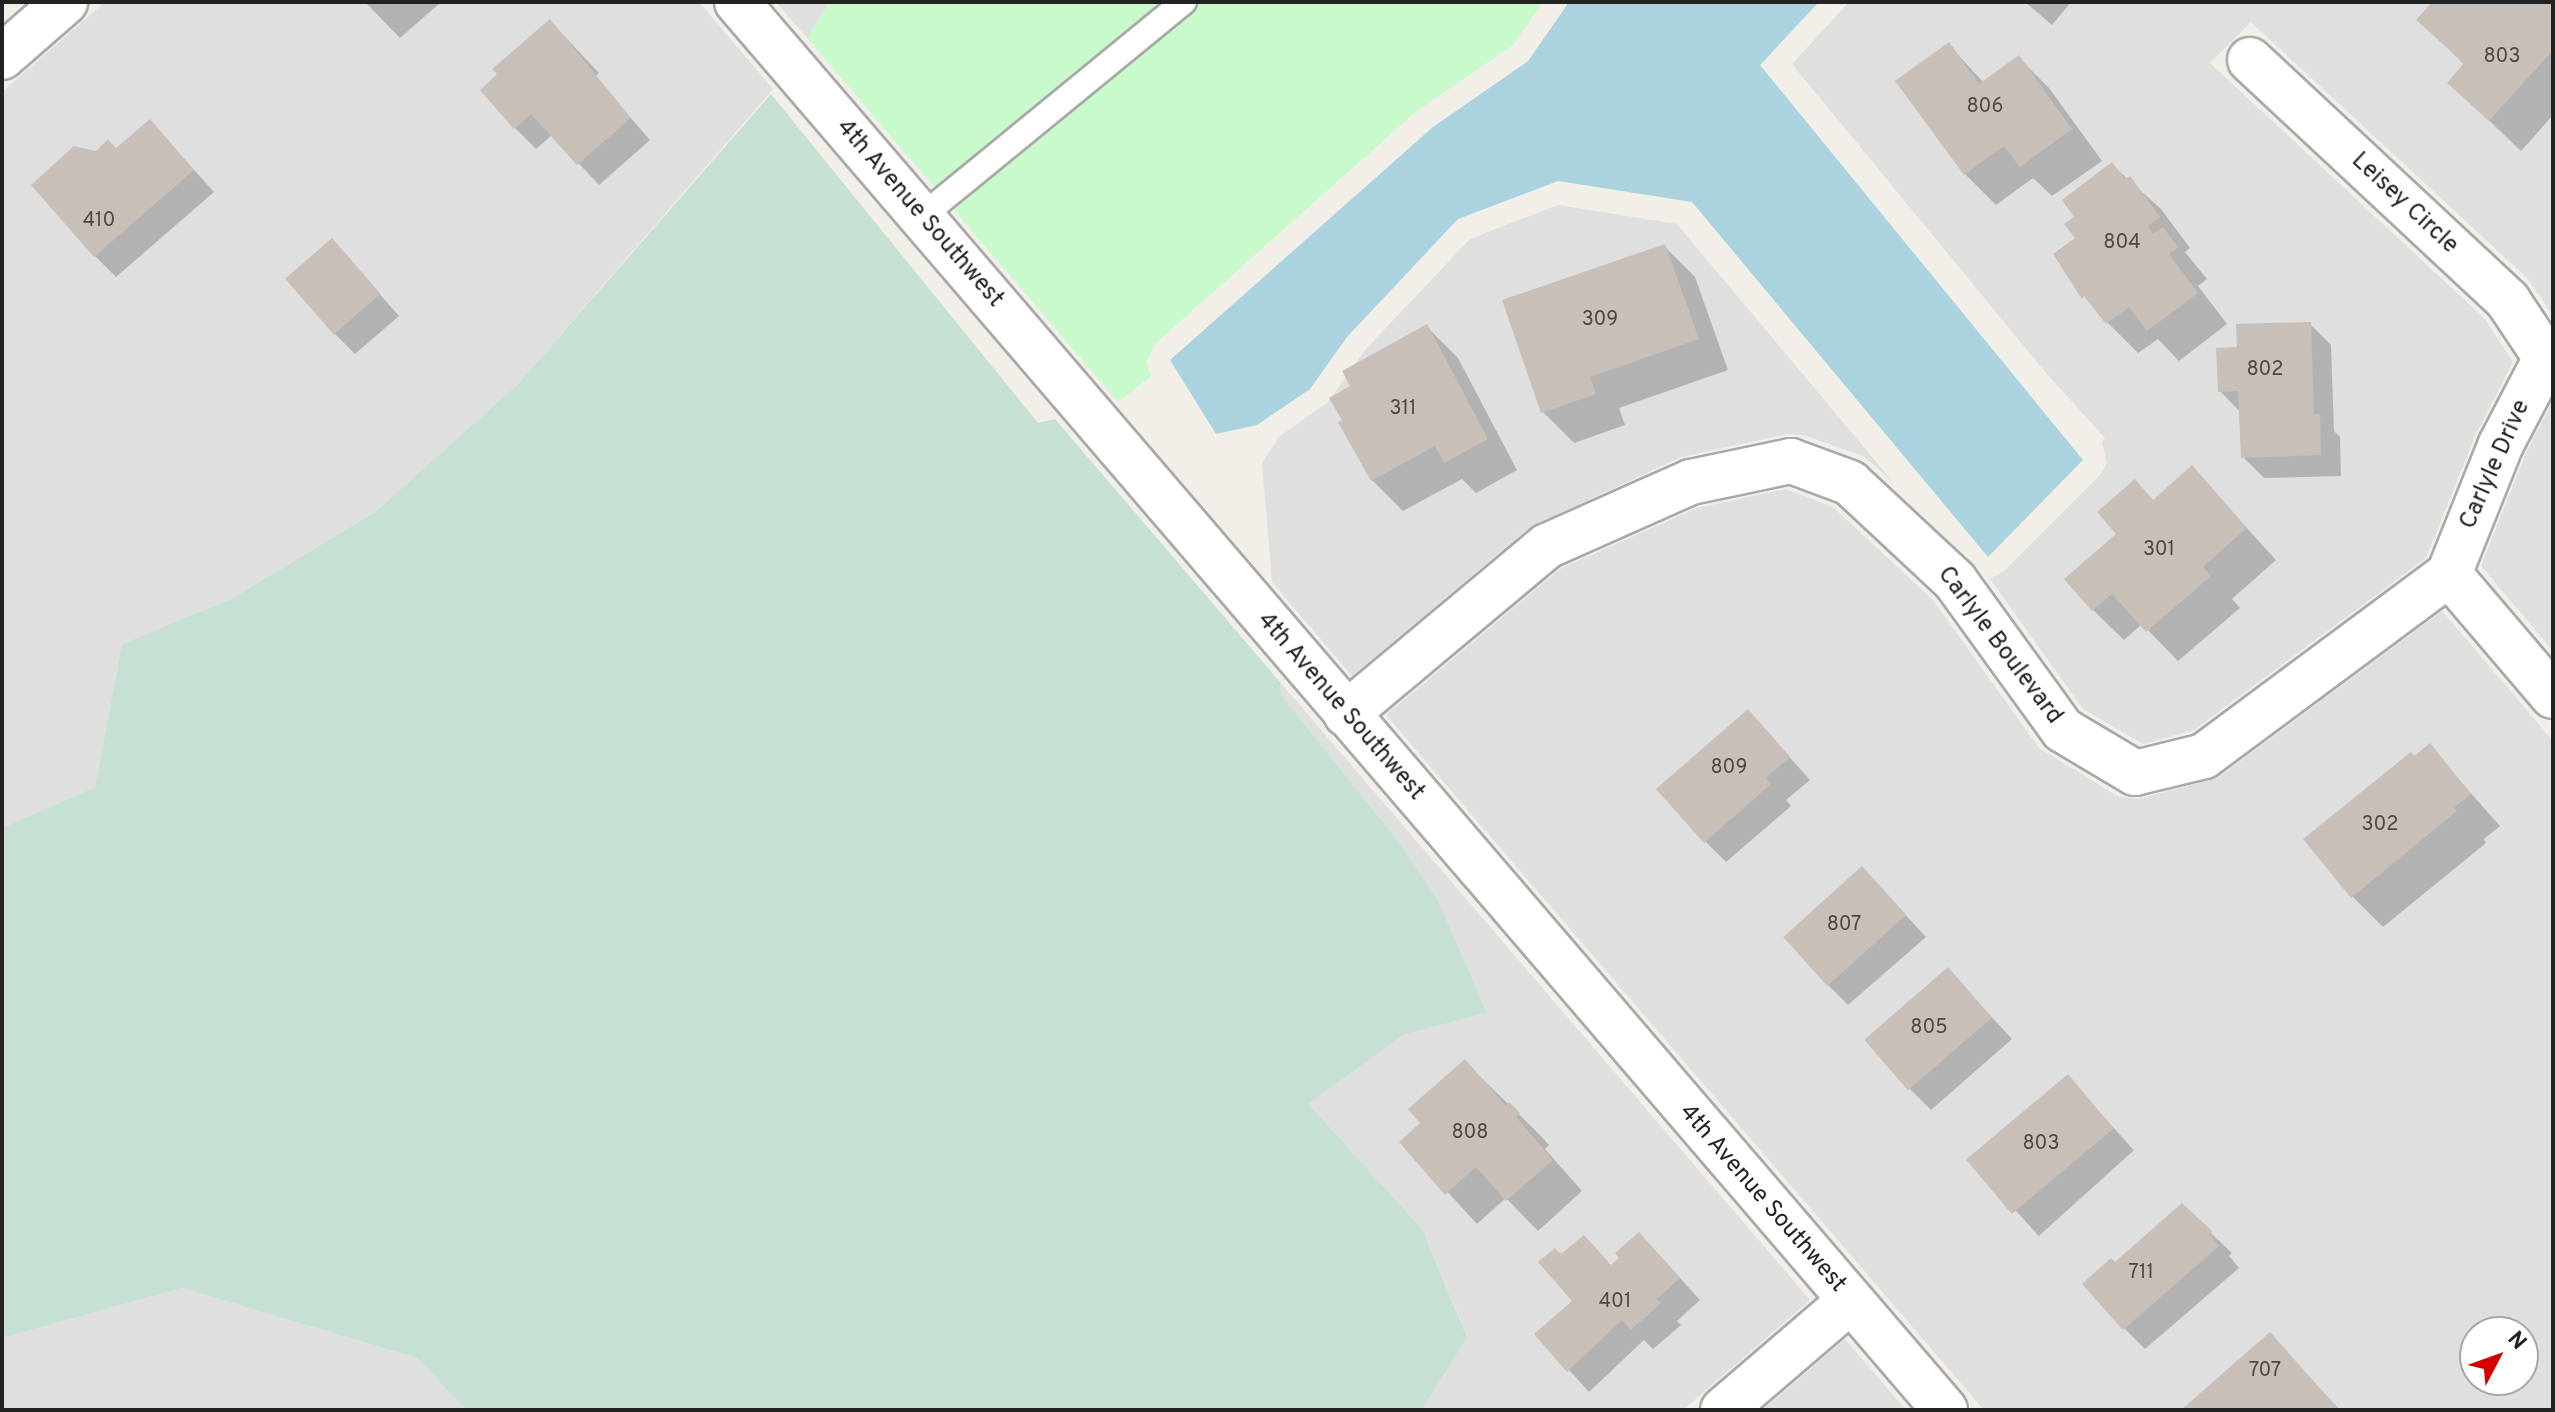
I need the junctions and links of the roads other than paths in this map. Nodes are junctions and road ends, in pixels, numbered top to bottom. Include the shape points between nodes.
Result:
1 (65, 2) edge
2 (737, 2) edge
3 (1184, 2) edge
4 (2, 57) edge
5 (2250, 60) dead end
6 (921, 217) junction
7 (2546, 358) joint
8 (2449, 574) junction
9 (2553, 696) edge
10 (1346, 714) junction
11 (1850, 1301) junction
12 (1723, 1410) edge
13 (1945, 1410) edge

1 - 4 street
2 - 6 street, 4th Avenue Southwest
3 - 6 lane
5 - 7 street, Leisey Circle via 2508,301
6 - 10 street, 4th Avenue Southwest
7 - 8 street, Carlyle Drive via 2501,444
8 - 9 street
8 - 10 street, Carlyle Boulevard via 2204,756 2135,773 2063,730 1955,581 1850,483 1791,461 1691,482 1547,546
10 - 11 street, 4th Avenue Southwest
11 - 12 street
11 - 13 street, 4th Avenue Southwest

